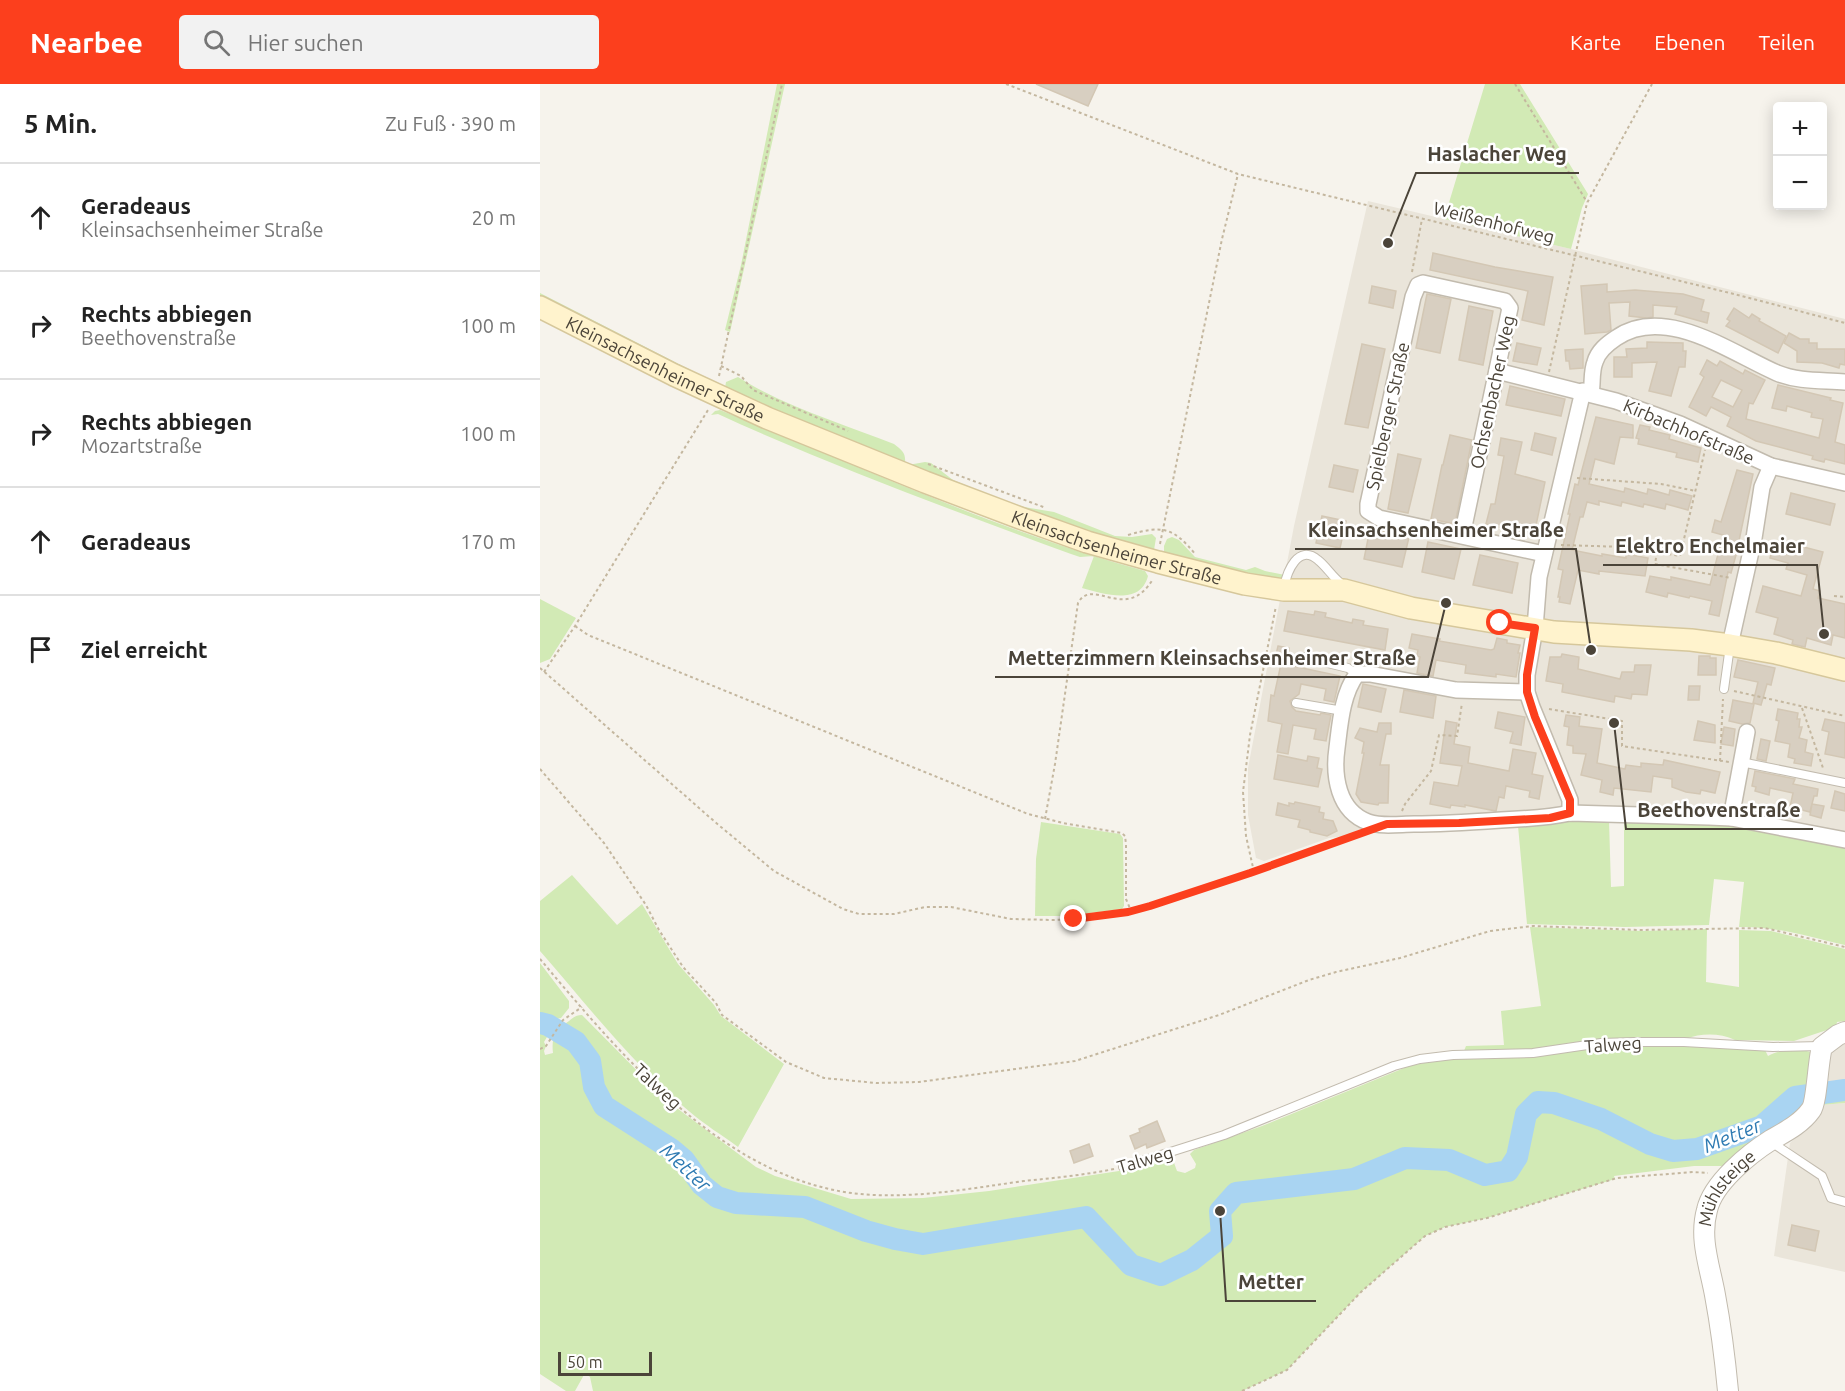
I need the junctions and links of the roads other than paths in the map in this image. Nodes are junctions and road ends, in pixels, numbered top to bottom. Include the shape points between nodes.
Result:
1 (1418, 285) joint
2 (540, 307) edge
3 (1497, 371) junction
4 (1845, 382) edge
5 (1587, 392) junction
6 (1771, 466) junction
7 (1845, 483) edge
8 (1462, 536) junction
9 (1545, 549) junction
10 (1354, 592) junction
11 (1280, 594) junction
12 (1535, 628) junction
13 (1730, 645) junction
14 (1303, 657) dead end
15 (1845, 670) edge
16 (1357, 674) junction
17 (1724, 689) road end
18 (1527, 692) junction
19 (1296, 703) dead end
20 (1342, 711) junction
21 (1747, 732) dead end
22 (1741, 762) junction
23 (1845, 783) edge
24 (1570, 813) junction
25 (1731, 818) junction
26 (1845, 840) edge
27 (1845, 1032) edge
28 (1820, 1052) junction
29 (1770, 1141) junction
30 (1123, 1167) road end
31 (1845, 1202) edge
32 (1728, 1391) edge

1 - 3 street, Ochsenbacher Weg via 1430,284 1509,304
1 - 8 street, Spielberger Straße via 1368,507 1379,518
2 - 11 main road, Kleinsachsenheimer Straße via 715,394 925,482 1087,542
3 - 5 street, Kirbachhofstraße
3 - 8 street, Ochsenbacher Weg
4 - 5 street via 1778,373 1698,336 1655,326 1632,330 1607,344 1594,363
5 - 6 street, Kirbachhofstraße via 1649,411
5 - 9 street
6 - 7 street, Kirbachhofstraße
6 - 13 street via 1762,487
8 - 9 street, Spielberger Straße
9 - 12 street
10 - 11 main road, Kleinsachsenheimer Straße via 1310,589
10 - 11 lane via 1317,559 1306,556 1288,568
10 - 12 main road, Kleinsachsenheimer Straße via 1411,608
12 - 13 main road, Kleinsachsenheimer Straße
12 - 18 street
13 - 15 main road, Kleinsachsenheimer Straße
13 - 17 lane
14 - 16 lane via 1348,668
16 - 18 street via 1464,691
16 - 20 street
18 - 24 street via 1570,800
19 - 20 lane
20 - 24 street via 1334,766 1337,787 1347,806 1369,823 1459,823 1550,818
21 - 22 street
22 - 23 lane
22 - 25 street
24 - 25 street
25 - 26 street
27 - 28 street
28 - 29 street, Mühlsteige via 1812,1108 1789,1131
28 - 30 lane, Talweg via 1817,1045 1634,1042 1420,1059 1224,1135
29 - 31 lane via 1822,1176 1831,1198
29 - 32 street, Mühlsteige via 1725,1177 1707,1209 1705,1252 1725,1348

